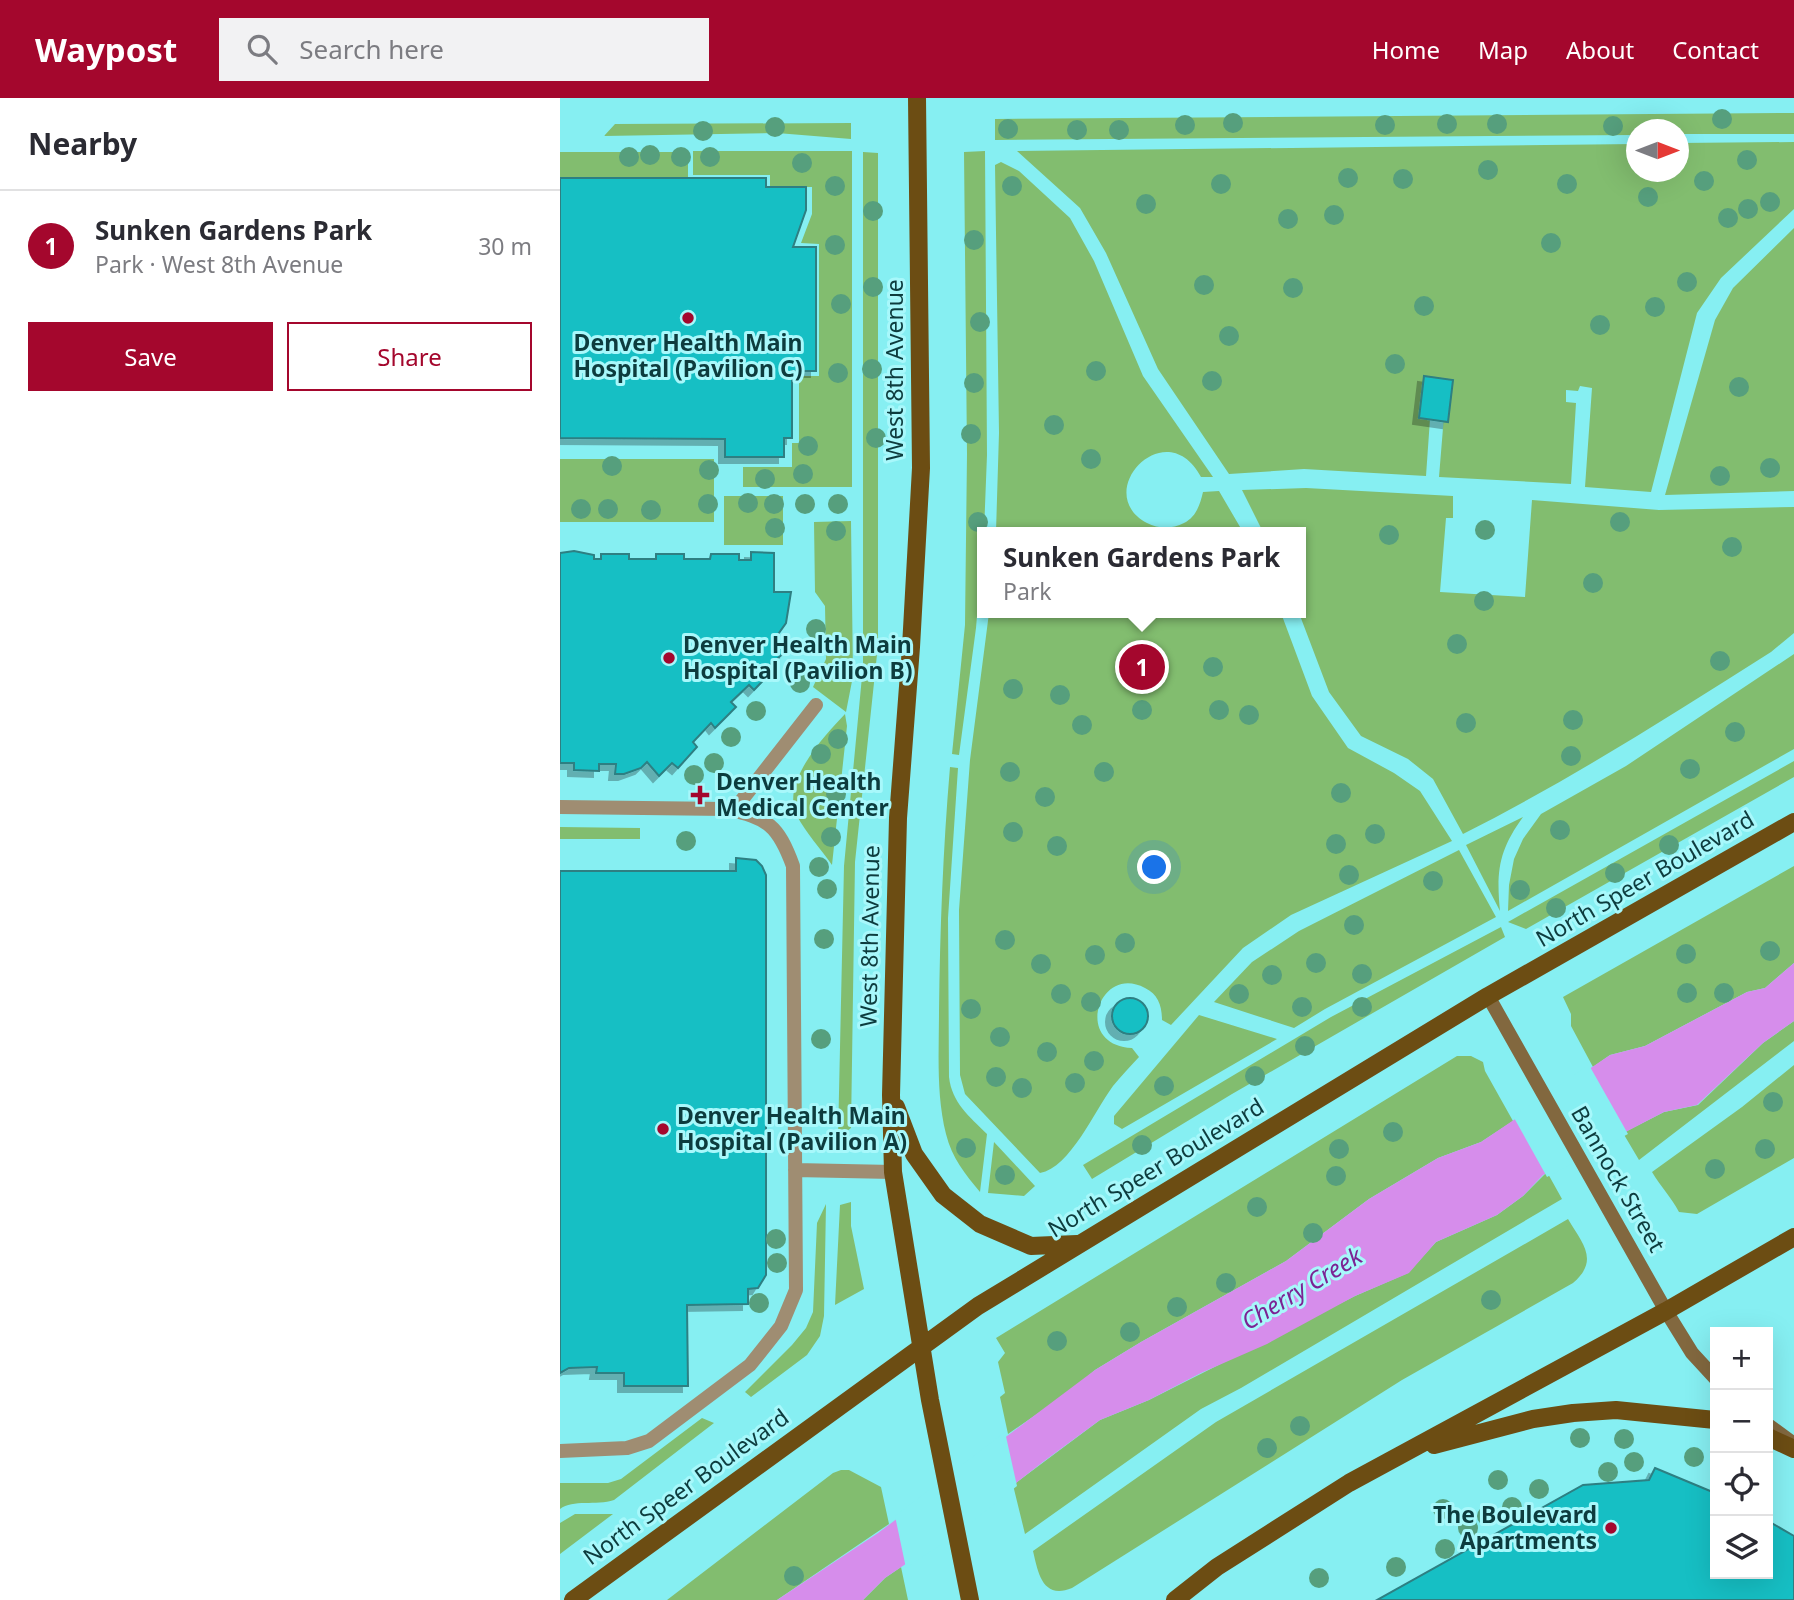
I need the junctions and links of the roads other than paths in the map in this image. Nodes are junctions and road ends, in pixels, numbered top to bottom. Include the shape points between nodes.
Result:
1 (917, 98) edge
2 (816, 705) dead end
3 (560, 807) edge
4 (734, 810) junction
5 (1794, 822) edge
6 (1488, 996) junction
7 (891, 1095) junction
8 (795, 1170) junction
9 (893, 1172) junction
10 (1794, 1237) edge
11 (1077, 1244) junction
12 (1666, 1311) junction
13 (921, 1348) junction
14 (1710, 1373) edge
15 (1710, 1419) edge
16 (1773, 1429) edge
17 (1773, 1439) edge
18 (1794, 1446) edge
19 (560, 1451) edge
20 (1407, 1452) junction
21 (573, 1600) edge
22 (970, 1600) edge
23 (1175, 1600) edge

1 - 7 main road, West 8th Avenue via 920,468 898,818
2 - 4 lane
3 - 4 lane
4 - 8 lane via 774,827 793,866
5 - 6 main road, North Speer Boulevard
6 - 11 main road, North Speer Boulevard
6 - 12 street, Bannock Street
7 - 9 main road, West 8th Avenue
7 - 11 main road via 914,1154 943,1195 980,1224 1031,1246
8 - 9 lane
8 - 19 lane via 796,1290 781,1326 750,1365 649,1441 627,1448
9 - 13 main road, West 8th Avenue
10 - 12 main road
11 - 13 main road, North Speer Boulevard
12 - 14 street, Bannock Street
12 - 20 main road
13 - 21 main road, North Speer Boulevard
13 - 22 main road, West 8th Avenue
15 - 20 main road via 1616,1410 1573,1413
16 - 18 street
17 - 18 main road
20 - 23 main road via 1301,1512

